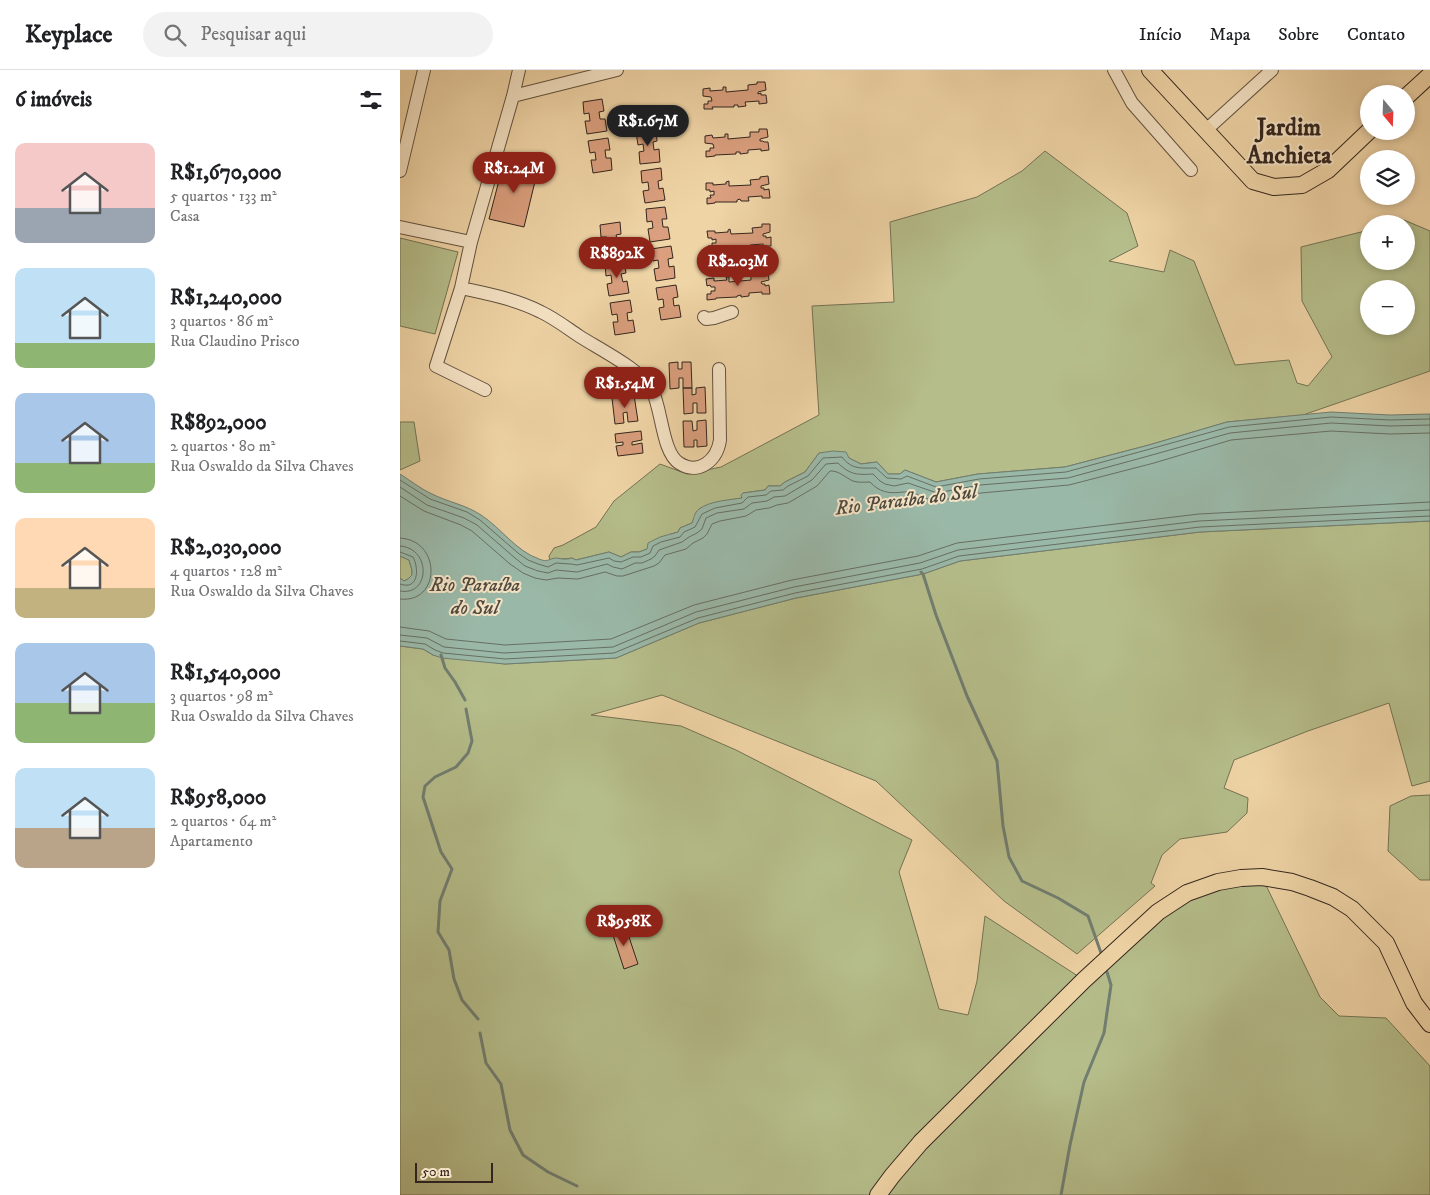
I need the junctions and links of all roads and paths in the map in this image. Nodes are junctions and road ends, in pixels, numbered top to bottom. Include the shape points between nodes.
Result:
1 (424, 70) edge
2 (519, 70) edge
3 (617, 70) edge
4 (1114, 70) edge
5 (1150, 70) edge
6 (1272, 70) edge
7 (1430, 75) edge
8 (1415, 89) edge
9 (513, 96) junction
10 (1206, 131) junction
11 (1360, 140) edge
12 (1191, 170) dead end
13 (400, 171) edge
14 (400, 227) edge
15 (471, 242) junction
16 (461, 288) junction
17 (732, 312) dead end
18 (704, 317) dead end
19 (719, 369) dead end
20 (485, 390) dead end
21 (1430, 1024) edge
22 (878, 1195) edge

1 - 13 street
2 - 9 street
3 - 9 street
4 - 12 street via 1132,103
5 - 10 main road
6 - 10 street
7 - 8 main road
9 - 15 street
10 - 11 main road via 1253,181 1274,187 1302,184 1328,170
14 - 15 street
15 - 16 street
16 - 19 street via 498,296 541,312 643,378 652,388 658,404 672,456 688,467 706,464 719,449
16 - 20 street via 436,366
17 - 18 street via 714,318
21 - 22 main road via 1414,1002 1386,943 1352,908 1333,897 1292,882 1262,877 1218,882 1187,893 1158,912 1084,980 921,1142

